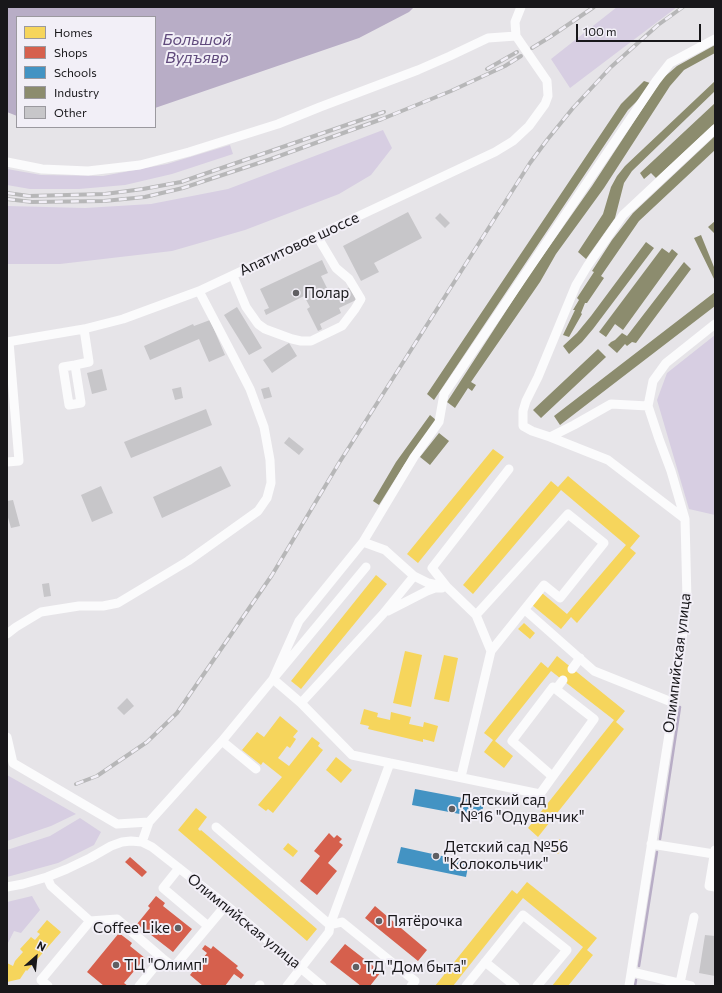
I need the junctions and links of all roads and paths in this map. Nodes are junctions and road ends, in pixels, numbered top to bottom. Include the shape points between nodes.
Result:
1 (521, 7) edge
2 (516, 36) junction
3 (715, 39) edge
4 (715, 129) edge
5 (7, 162) edge
6 (317, 236) junction
7 (233, 276) junction
8 (199, 291) junction
9 (715, 324) edge
10 (84, 329) junction
11 (8, 342) edge
12 (75, 365) dead end
13 (648, 406) junction
14 (550, 437) junction
15 (7, 462) edge
16 (509, 469) dead end
17 (685, 519) junction
18 (363, 542) junction
19 (366, 567) dead end
20 (414, 576) junction
21 (447, 587) junction
22 (524, 610) junction
23 (383, 614) junction
24 (476, 615) junction
25 (7, 634) edge
26 (491, 651) junction
27 (580, 658) junction
28 (572, 669) dead end
29 (273, 679) junction
30 (563, 680) dead end
31 (556, 689) junction
32 (301, 703) junction
33 (674, 703) junction
34 (7, 737) edge
35 (222, 741) junction
36 (390, 763) junction
37 (256, 769) dead end
38 (552, 776) junction
39 (461, 778) junction
40 (149, 822) junction
41 (216, 827) dead end
42 (142, 842) junction
43 (651, 844) junction
44 (715, 852) edge
45 (179, 868) junction
46 (47, 877) junction
47 (7, 887) edge
48 (715, 887) edge
49 (226, 905) junction
50 (694, 916) dead end
51 (90, 921) junction
52 (330, 925) junction
53 (208, 926) junction
54 (162, 958) junction
55 (485, 962) junction
56 (301, 967) junction
57 (632, 972) junction
58 (680, 983) junction
59 (48, 986) edge
60 (139, 986) edge
61 (287, 986) edge
62 (322, 986) edge
63 (411, 986) edge
64 (466, 986) edge
65 (514, 986) edge
66 (537, 986) edge
67 (629, 986) edge
68 (691, 986) edge

1 - 2 street via 515,22
2 - 5 street via 488,38 418,70 278,124 140,165 88,171 42,169
2 - 6 street, Апатитовое шоссе via 548,81 545,104 529,126 495,152
3 - 18 street via 670,63 656,81 444,394 439,422 414,457
4 - 14 street via 623,215 576,285 523,411 523,426
6 - 7 street, Апатитовое шоссе
6 - 7 street via 336,268 350,279 361,299 342,326 311,342 292,339 258,324 246,307
7 - 8 street, Апатитовое шоссе
8 - 10 street, Апатитовое шоссе via 123,319
8 - 25 street via 250,389 264,427 271,483 267,498 258,511 188,561 118,603 41,612
9 - 13 street, Олимпийская улица via 666,363 653,381
10 - 11 street, Апатитовое шоссе
10 - 12 street via 89,362
11 - 15 street via 19,461
13 - 14 street via 611,404
13 - 17 street, Олимпийская улица
14 - 17 street via 608,460
16 - 21 street via 432,568
17 - 33 street, Олимпийская улица via 687,600
18 - 20 street via 385,550
18 - 29 street via 299,621
19 - 29 street
20 - 21 street via 428,583
20 - 23 street
21 - 23 street via 427,591
21 - 24 street
22 - 24 street via 544,586 560,598 604,543 568,514
22 - 26 street
22 - 27 street
23 - 32 street
24 - 26 street
26 - 39 street
27 - 28 street
27 - 33 street via 594,671
29 - 32 street
29 - 35 street
30 - 31 street
31 - 38 street via 594,719
31 - 38 street via 553,687 512,741
32 - 36 street via 352,755
33 - 43 street, Олимпийская улица
34 - 40 street via 13,763 117,824
35 - 37 street
35 - 40 street
36 - 39 street
36 - 52 street
38 - 39 street via 540,794
40 - 42 street
41 - 52 street
42 - 45 street, Олимпийская улица
42 - 46 street via 122,842 111,846
43 - 44 street
43 - 57 street, Олимпийская улица
44 - 48 street via 710,886
45 - 49 street, Олимпийская улица
45 - 53 street via 163,888
46 - 47 street
46 - 51 street via 51,886
49 - 53 street
49 - 56 street, Олимпийская улица
50 - 58 street
51 - 54 street via 117,919
51 - 59 street via 41,980
52 - 56 street via 329,932
52 - 63 street via 342,922 415,981
53 - 54 street via 174,967
54 - 60 street
55 - 64 street
55 - 65 street
55 - 66 street via 524,915 567,950
56 - 61 street
56 - 62 street, Олимпийская улица
57 - 58 street
57 - 67 street, Олимпийская улица
58 - 68 street

